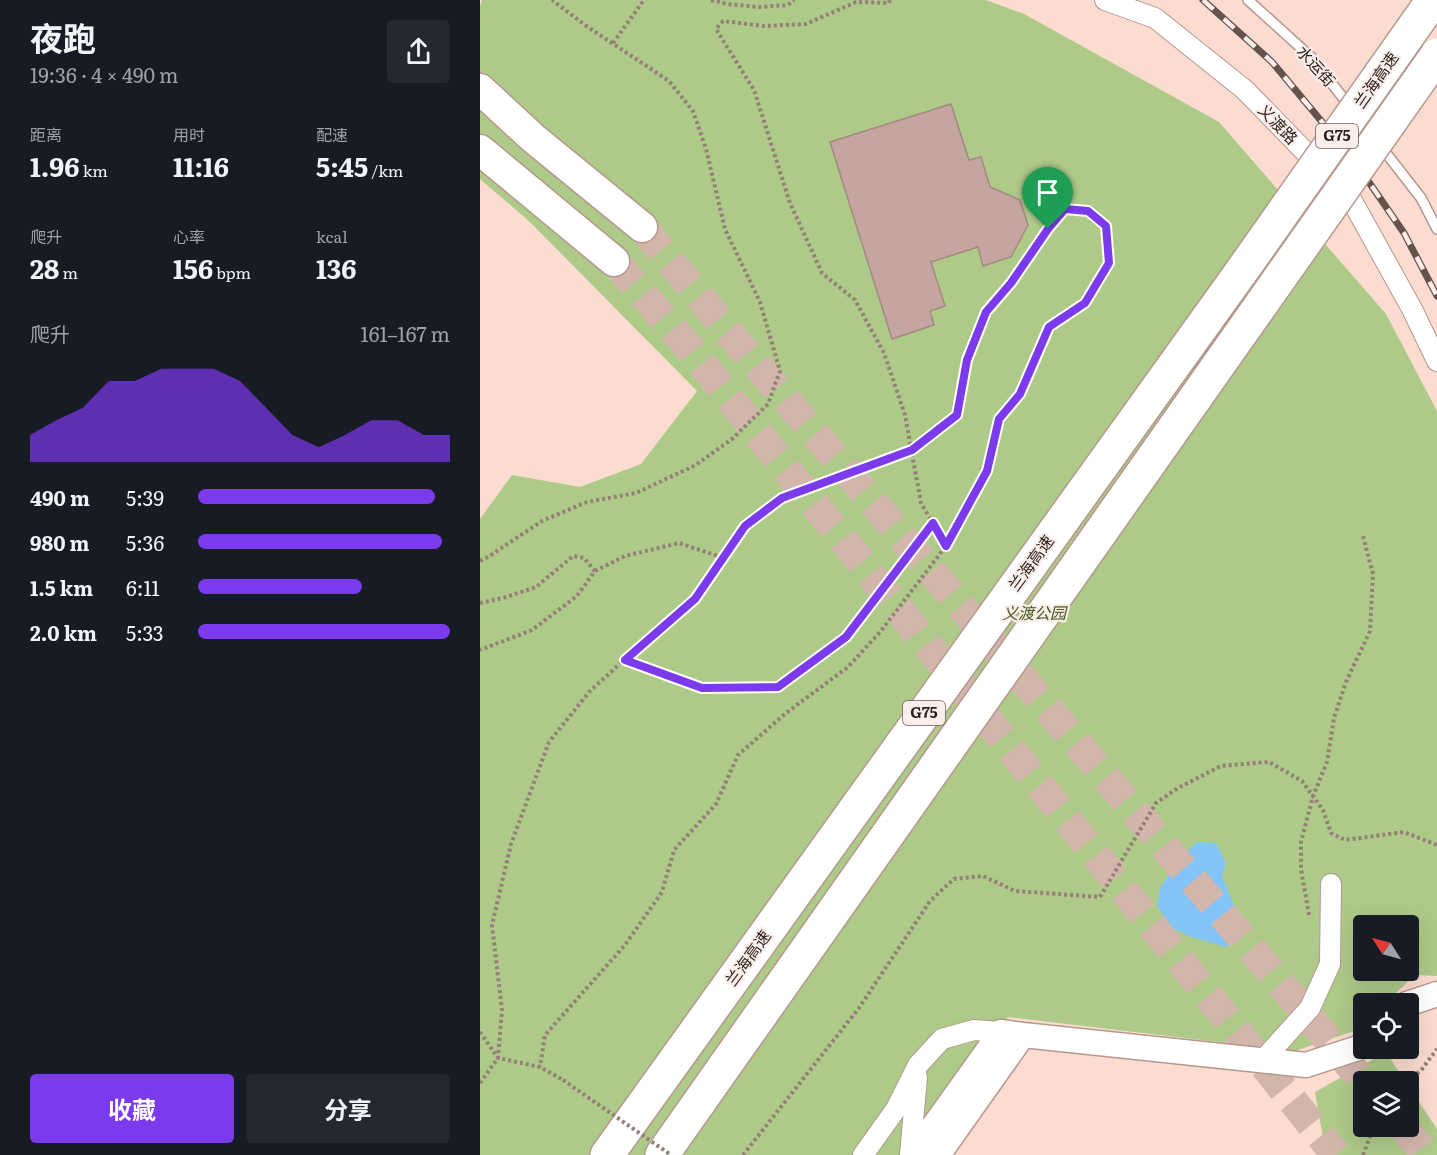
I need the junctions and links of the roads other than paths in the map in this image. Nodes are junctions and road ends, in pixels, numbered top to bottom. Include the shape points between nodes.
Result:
1 (1105, 0) edge
2 (1248, 0) edge
3 (1433, 0) edge
4 (1437, 55) edge
5 (480, 89) edge
6 (480, 150) edge
7 (642, 227) tunnel mouth
8 (1437, 229) edge
9 (614, 261) tunnel mouth
10 (1437, 361) edge
11 (1331, 884) dead end
12 (1437, 994) edge
13 (1419, 1000) edge
14 (1012, 1034) junction
15 (1353, 1050) edge
16 (1263, 1060) junction
17 (918, 1065) junction
18 (607, 1155) edge
19 (662, 1155) edge
20 (863, 1155) edge
21 (912, 1155) edge
22 (938, 1155) edge

1 - 10 street, 义渡路 via 1155,18 1245,90 1351,199
2 - 8 lane, 水运街 via 1312,58 1421,198
3 - 18 highway, 兰海高速 / G75, bridge
4 - 19 highway, G75, bridge
5 - 7 main road
6 - 9 main road
11 - 16 street via 1330,964 1310,1008
12 - 13 street
14 - 16 street
14 - 17 street via 974,1030 942,1038
14 - 21 street
14 - 22 street
15 - 16 street via 1306,1065
17 - 20 street via 896,1109
17 - 21 street

